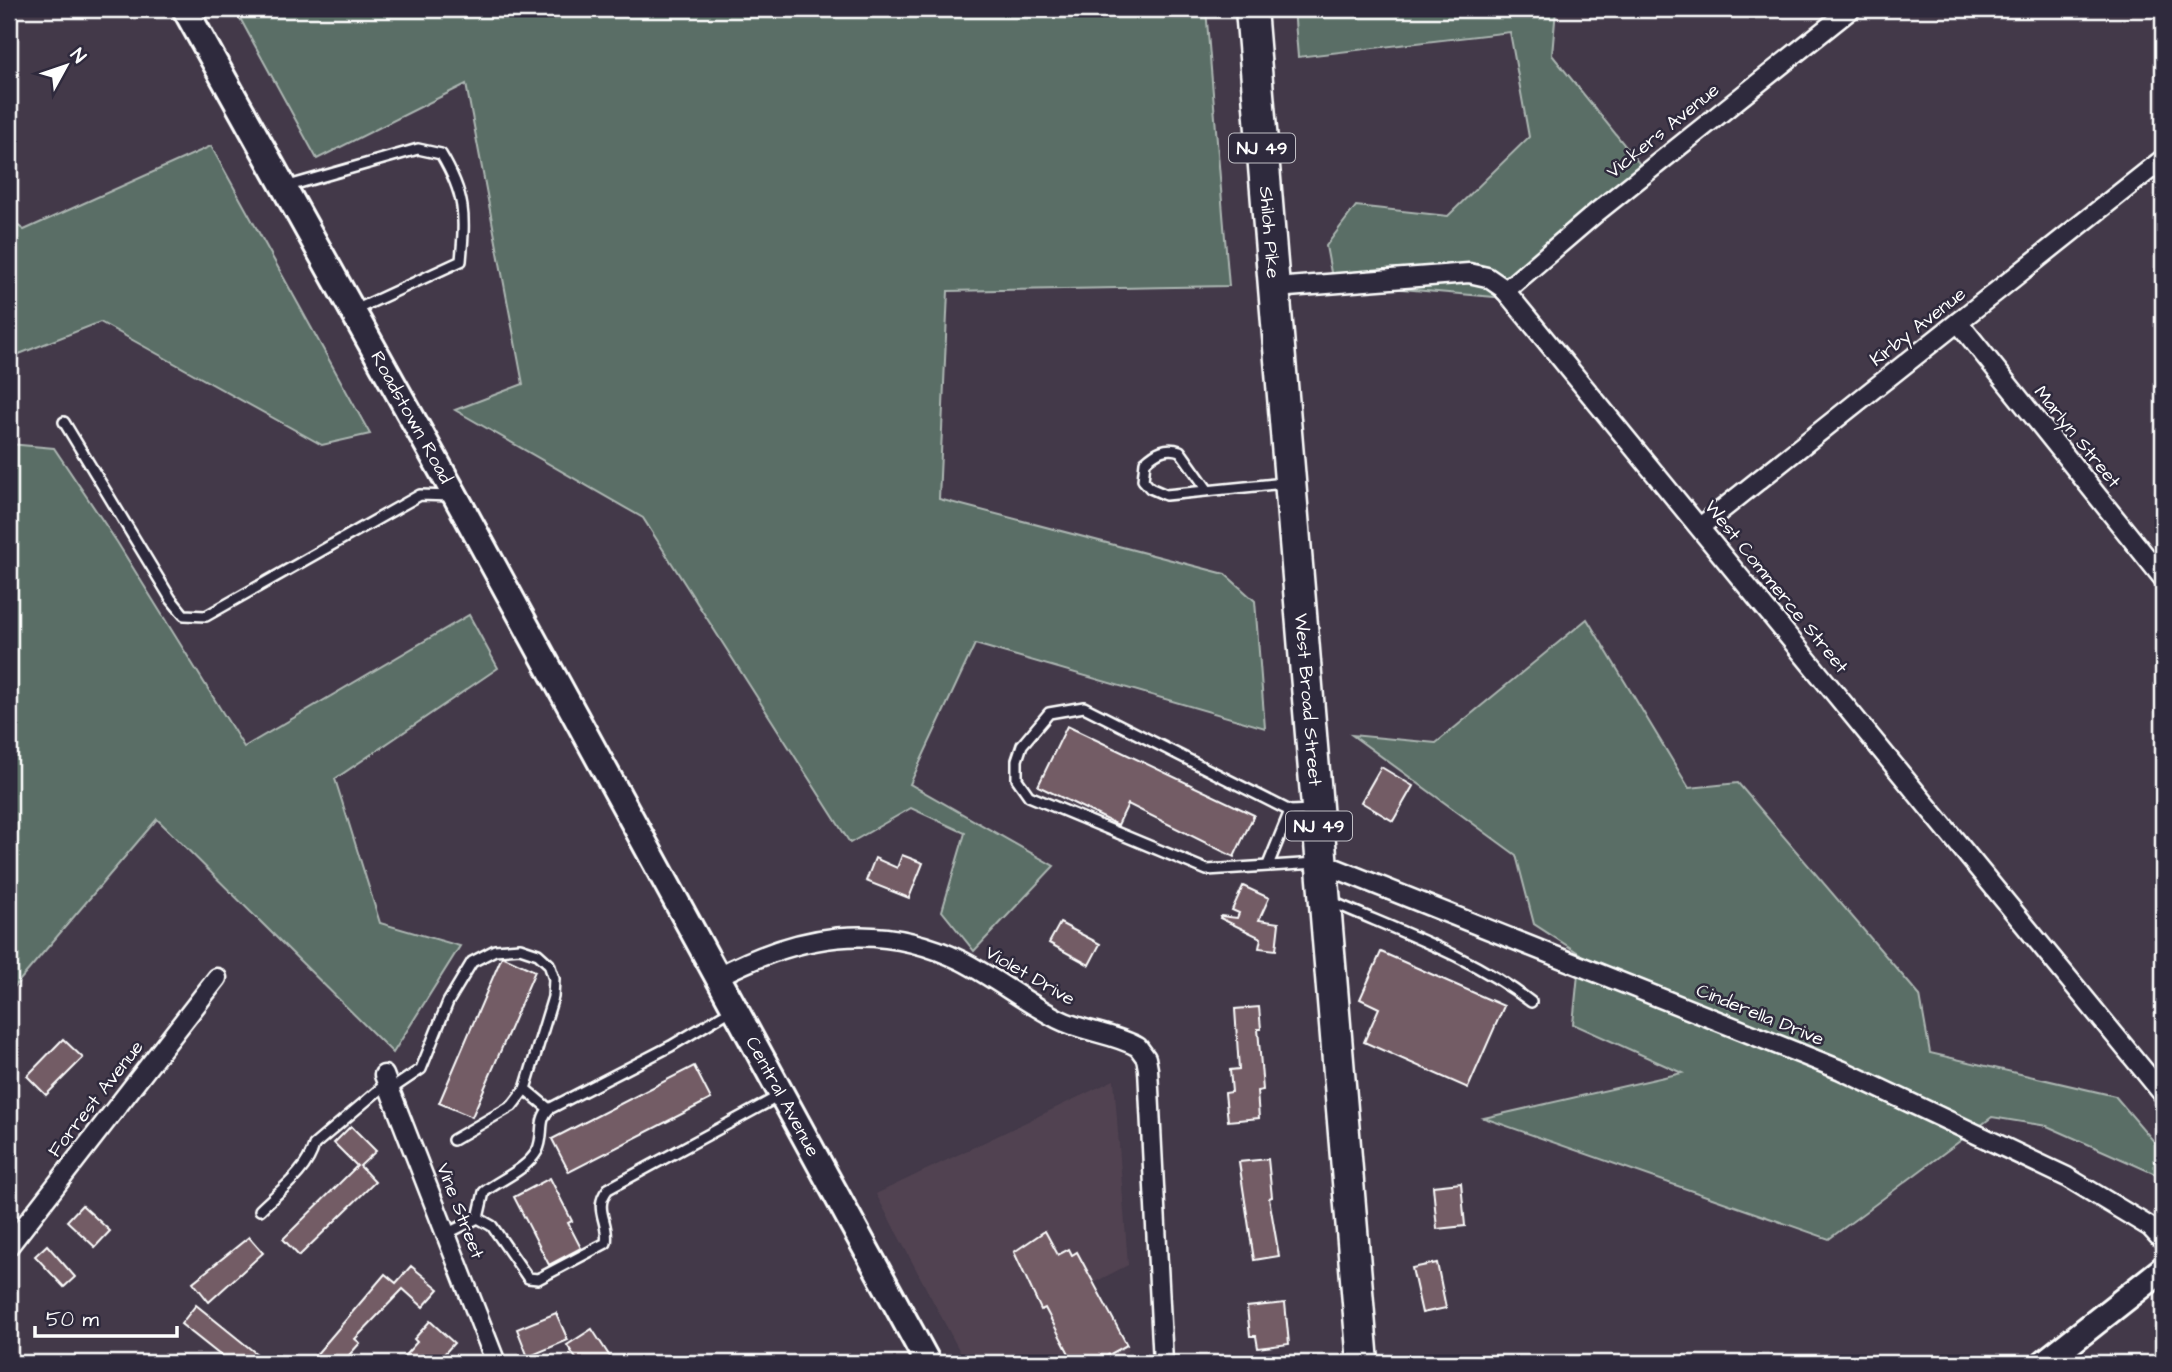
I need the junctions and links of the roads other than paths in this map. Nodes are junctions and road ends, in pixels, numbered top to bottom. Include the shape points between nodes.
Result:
1 (185, 9) edge
2 (1251, 9) edge
3 (1851, 9) edge
4 (2163, 159) edge
5 (283, 187) junction
6 (1275, 288) junction
7 (1505, 291) junction
8 (353, 311) junction
9 (1958, 322) junction
10 (64, 422) dead end
11 (1290, 482) junction
12 (1207, 489) junction
13 (456, 497) junction
14 (1700, 527) junction
15 (2163, 579) edge
16 (1304, 811) junction
17 (636, 828) joint
18 (1322, 863) junction
19 (1268, 865) junction
20 (1325, 899) junction
21 (717, 977) junction
22 (217, 978) dead end
23 (1531, 1002) dead end
24 (734, 1008) junction
25 (387, 1082) junction
26 (525, 1089) junction
27 (2163, 1094) edge
28 (781, 1095) junction
29 (549, 1109) junction
30 (453, 1140) dead end
31 (260, 1210) dead end
32 (478, 1218) junction
33 (446, 1234) junction
34 (2163, 1241) edge
35 (9, 1246) edge
36 (2163, 1269) edge
37 (2049, 1359) edge
38 (496, 1363) edge
39 (928, 1363) edge
40 (1163, 1363) edge
41 (1363, 1363) edge

1 - 5 main road, Roadstown Road
2 - 6 highway, Shiloh Pike / NJ 49
3 - 7 street, Vickers Avenue
4 - 9 street, Kirby Avenue
5 - 8 main road, Roadstown Road
5 - 8 lane via 418,149 441,154 450,169 465,212 461,261
6 - 7 street, West Commerce Street via 1469,273 1486,277
6 - 11 highway, West Broad Street / NJ 49
7 - 14 street, West Commerce Street
8 - 13 main road, Roadstown Road
9 - 14 street, Kirby Avenue
9 - 15 street, Marlyn Street
10 - 13 lane via 184,615 206,616 420,495
11 - 12 lane
11 - 16 highway, West Broad Street / NJ 49
12 - 12 lane via 1158,493 1143,480 1145,462 1164,450 1180,451
13 - 17 main road, Roadstown Road
14 - 27 street, West Commerce Street
16 - 18 highway, West Broad Street / NJ 49
16 - 19 lane
16 - 19 lane via 1084,707 1049,713 1022,745 1017,779 1029,796 1207,870
17 - 21 main road, Central Avenue
18 - 19 lane
18 - 20 highway, West Broad Street / NJ 49
18 - 34 street, Cinderella Drive via 1841,1070 2067,1177 2150,1227
20 - 23 lane via 1468,962
20 - 41 highway, West Broad Street / NJ 49
21 - 24 main road, Central Avenue
21 - 40 street, Violet Drive via 751,959 802,942 890,938 963,961 1062,1021 1138,1048 1148,1069
22 - 35 street, Forrest Avenue
24 - 28 main road, Central Avenue
24 - 29 lane
25 - 26 lane via 421,1069 448,1002 472,962 495,950 520,948 549,964 554,979 553,997
25 - 31 lane via 314,1145 302,1169
25 - 33 street, Vine Street
26 - 29 lane
26 - 30 lane via 512,1106
28 - 32 lane via 608,1189 600,1212 608,1232 606,1242 538,1279 528,1278 492,1226
28 - 39 main road, Central Avenue
29 - 32 lane via 541,1117 538,1148 529,1163 484,1192
32 - 33 lane
33 - 38 street, Vine Street
36 - 37 main road

